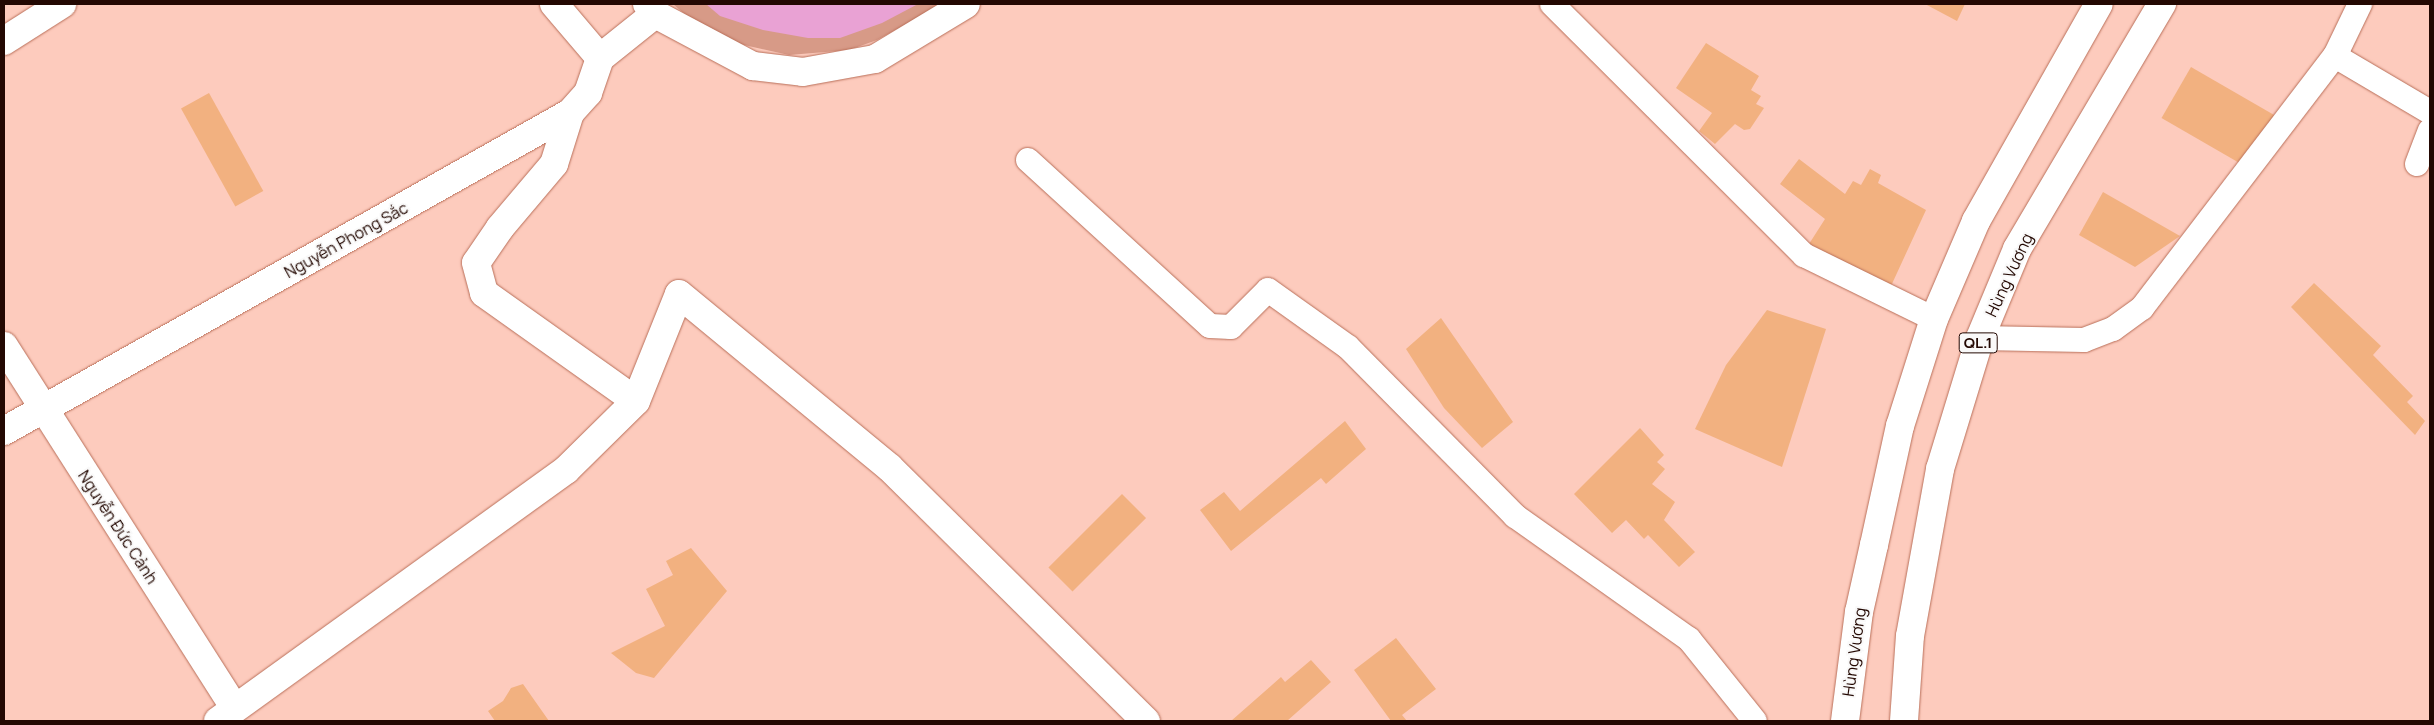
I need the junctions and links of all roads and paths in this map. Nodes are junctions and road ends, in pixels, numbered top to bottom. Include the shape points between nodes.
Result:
1 (62, 4) edge
2 (554, 4) edge
3 (966, 4) edge
4 (1552, 4) edge
5 (2099, 4) edge
6 (2162, 4) edge
7 (2360, 4) edge
8 (651, 9) edge
9 (4, 41) edge
10 (2334, 56) junction
11 (600, 58) junction
12 (2430, 112) edge
13 (570, 113) junction
14 (2430, 130) edge
15 (1028, 160) dead end
16 (2416, 164) dead end
17 (1934, 319) junction
18 (1980, 338) junction
19 (4, 346) edge
20 (636, 401) junction
21 (41, 408) junction
22 (4, 431) edge
23 (226, 714) edge
24 (1146, 721) edge
25 (1755, 721) edge
26 (1845, 721) edge
27 (1904, 721) edge

1 - 9 main road
2 - 11 main road
3 - 8 main road via 875,59 803,72 753,66
4 - 17 lane via 1804,254
5 - 17 main road, Hùng Vương via 1976,222
6 - 18 main road, Hùng Vương / QL.1 via 2017,250
7 - 10 lane
8 - 11 main road
10 - 12 lane
10 - 18 lane via 2142,308 2112,329 2084,340
11 - 13 main road, Nguyễn Phong Sắc via 588,93
13 - 20 main road via 554,164 500,228 476,263 484,293
13 - 21 main road, Nguyễn Phong Sắc
14 - 16 lane
15 - 25 lane via 1210,326 1231,326 1268,290 1348,347 1515,516 1689,639
17 - 26 main road, Hùng Vương via 1900,426 1859,612
18 - 27 main road, Hùng Vương / QL.1 via 1940,469 1910,636
19 - 21 main road, Nguyễn Đức Cảnh
20 - 23 main road via 566,470
20 - 24 main road via 679,294 890,468
21 - 22 main road, Nguyễn Phong Sắc
21 - 23 main road, Nguyễn Đức Cảnh

